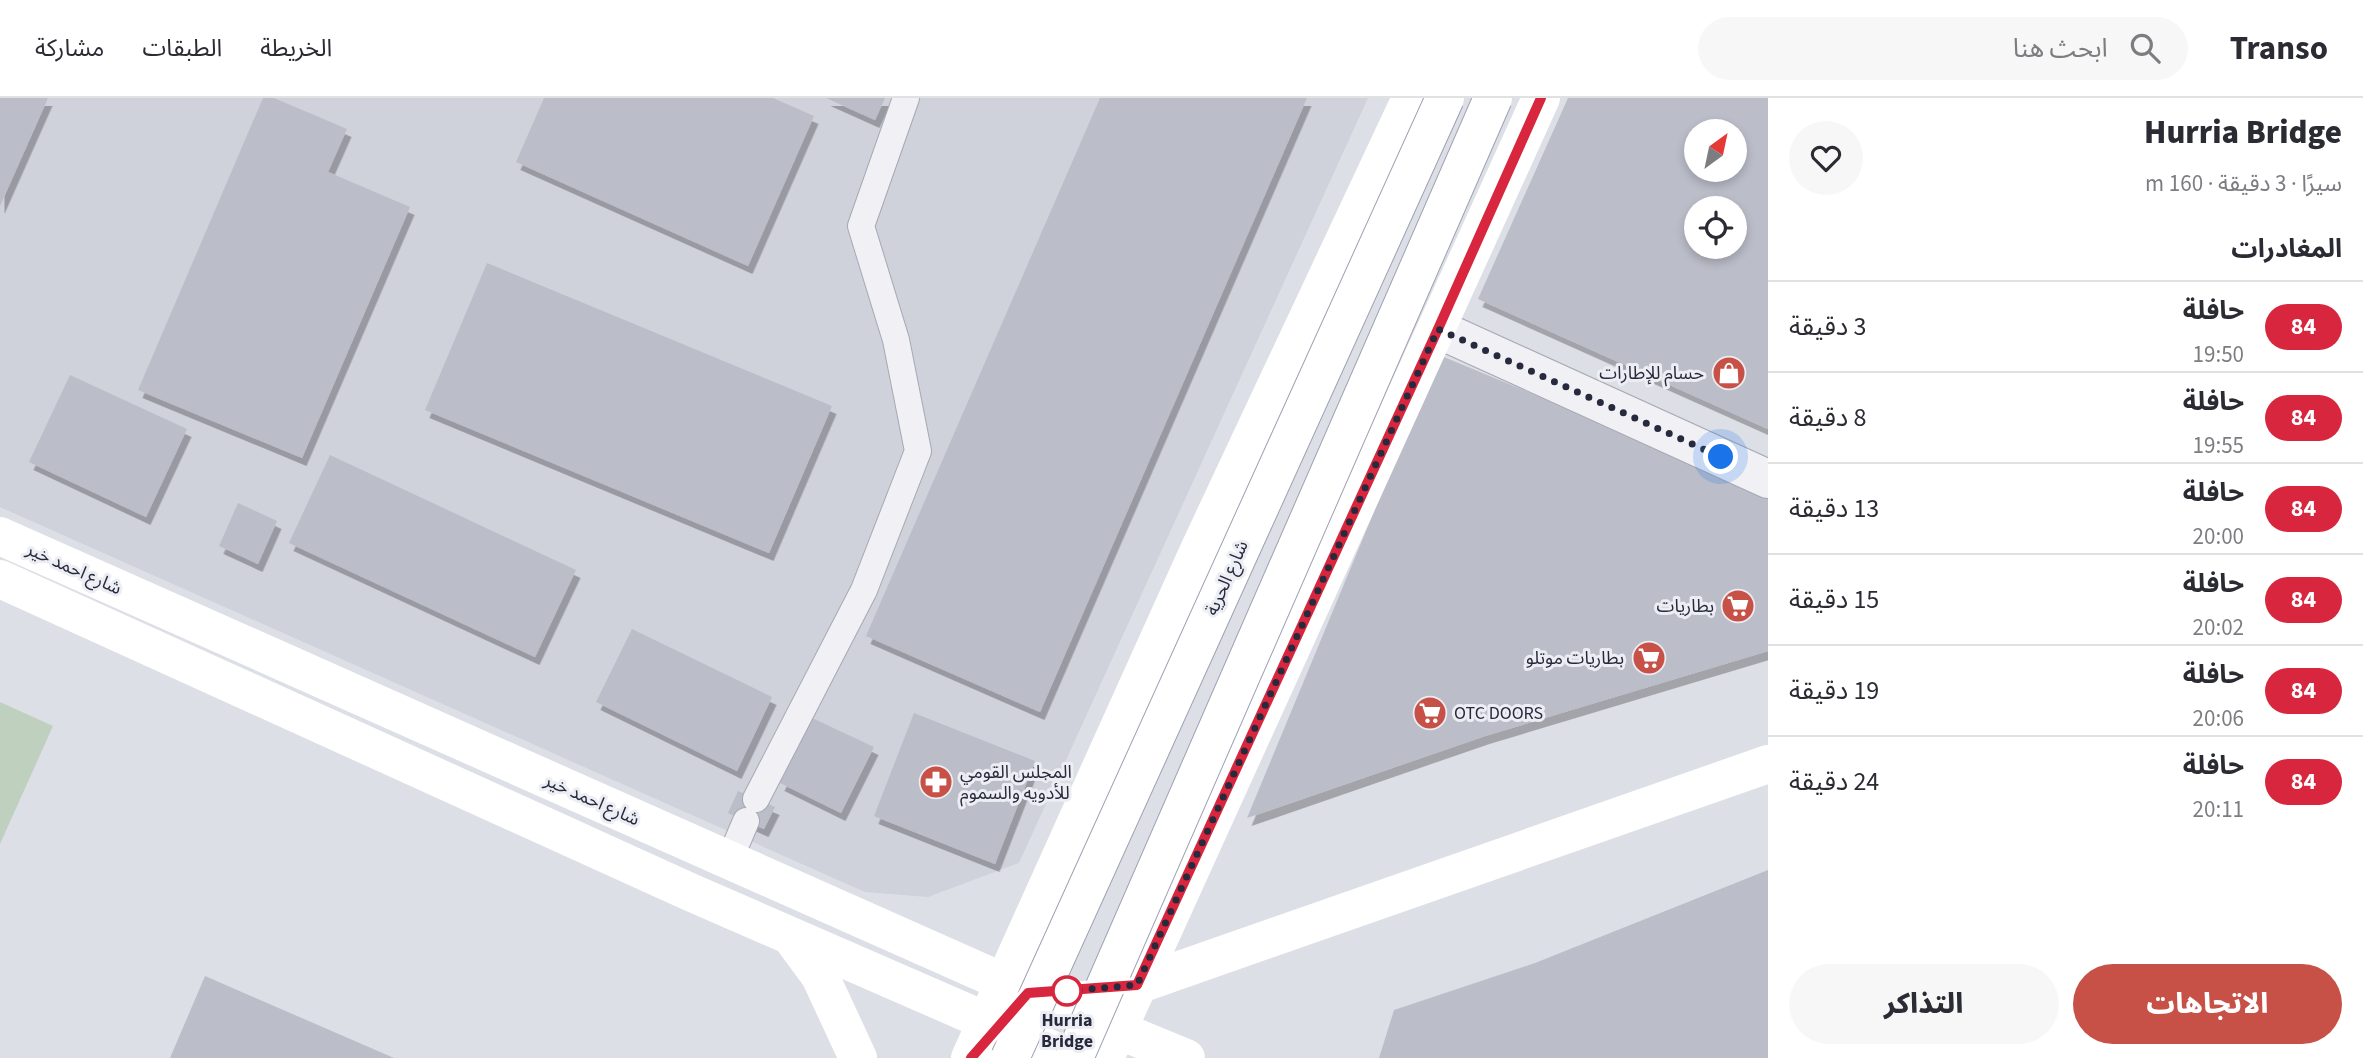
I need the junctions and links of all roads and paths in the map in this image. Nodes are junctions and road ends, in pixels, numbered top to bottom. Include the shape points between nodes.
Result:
1 (906, 98) edge
2 (1411, 98) edge
3 (1445, 98) edge
4 (1493, 98) edge
5 (1541, 98) edge
6 (1438, 329) junction
7 (1768, 479) edge
8 (0, 536) edge
9 (0, 579) edge
10 (1768, 764) edge
11 (729, 861) junction
12 (791, 936) junction
13 (1137, 985) junction
14 (1016, 988) junction
15 (999, 1035) edge
16 (1111, 1044) edge
17 (858, 1058) edge
18 (970, 1058) edge
19 (1072, 1058) edge
20 (1186, 1058) edge

1 - 11 lane via 861,226 896,340 918,451 864,590
2 - 14 main road via 1205,538
3 - 15 main road, شارع الحرية, bridge
4 - 19 main road, bridge
5 - 6 main road
6 - 7 street
6 - 13 main road
8 - 11 main road, شارع احمد خير
9 - 12 main road
10 - 13 main road
11 - 14 main road, شارع احمد خير
12 - 15 main road
12 - 17 main road via 820,976
13 - 14 main road
13 - 16 main road
14 - 15 main road
14 - 16 main road, شارع احمد خير
15 - 18 main road
15 - 19 main road
16 - 20 main road, شارع احمد خير

